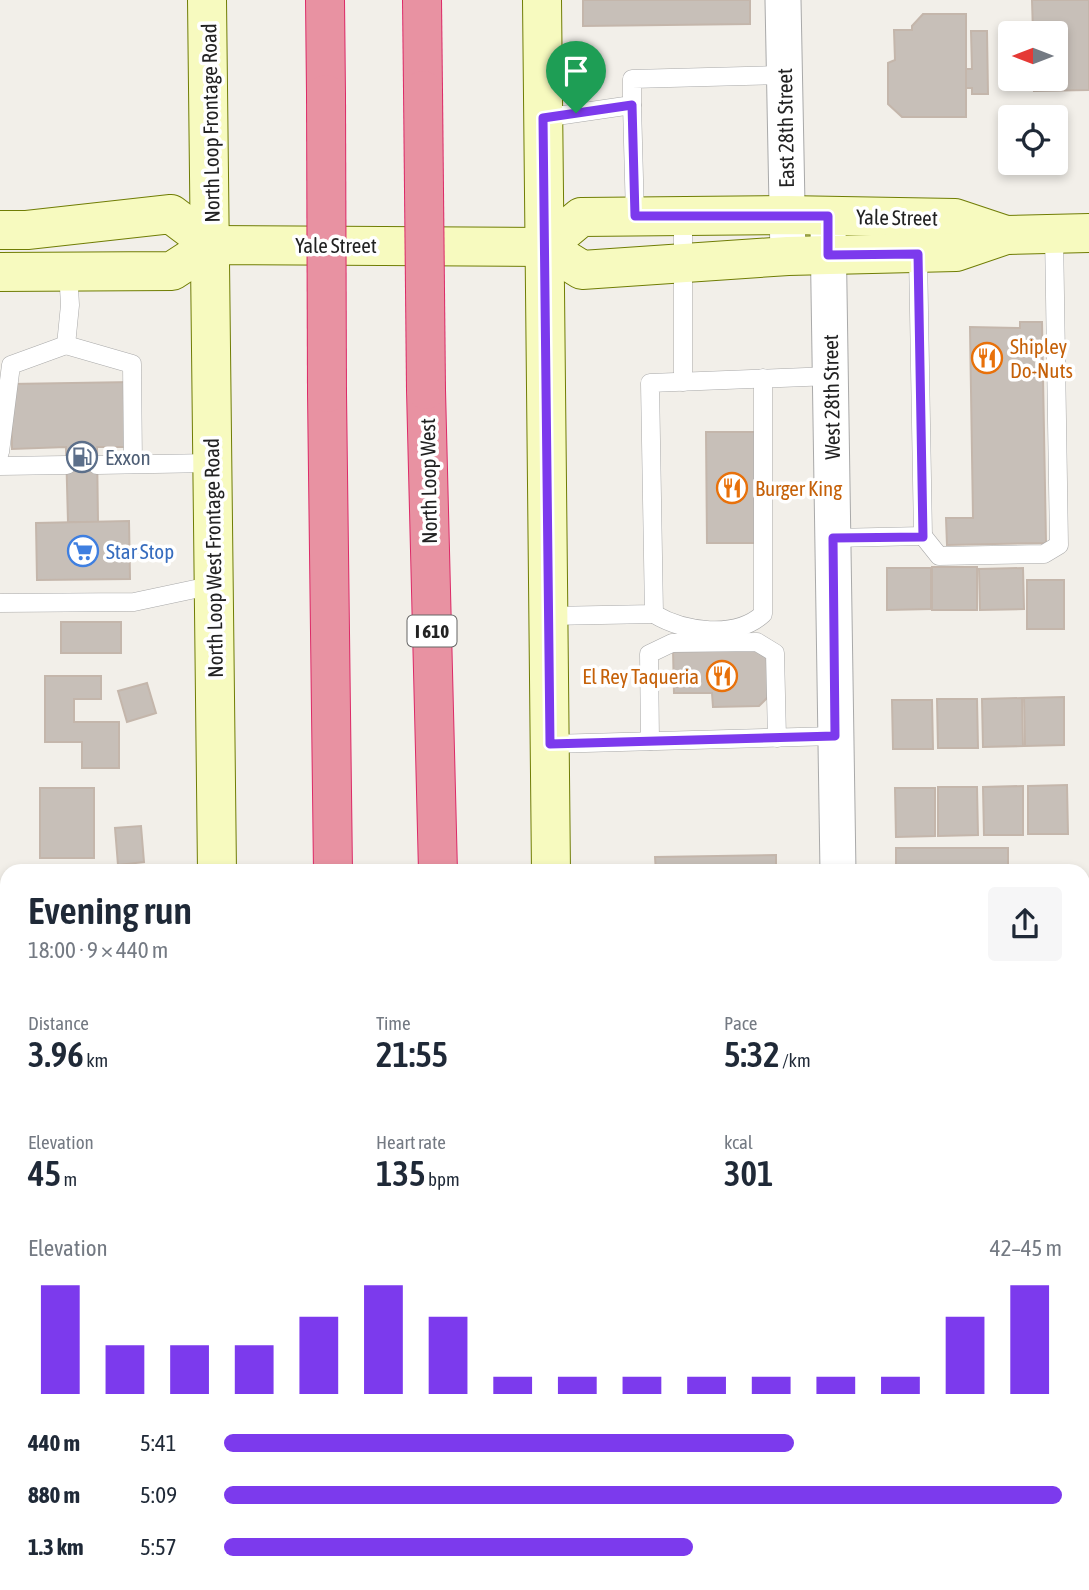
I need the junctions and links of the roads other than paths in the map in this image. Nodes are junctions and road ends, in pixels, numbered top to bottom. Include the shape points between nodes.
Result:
1 (207, 0) edge
2 (324, 0) edge
3 (422, 0) edge
4 (542, 0) edge
5 (783, 0) edge
6 (784, 75) junction
7 (632, 105) junction
8 (543, 118) junction
9 (786, 215) junction
10 (635, 216) junction
11 (683, 216) junction
12 (828, 216) junction
13 (0, 230) edge
14 (1072, 233) edge
15 (1006, 234) junction
16 (212, 245) junction
17 (545, 247) junction
18 (918, 254) junction
19 (828, 255) junction
20 (788, 256) junction
21 (682, 265) junction
22 (68, 270) junction
23 (0, 272) edge
24 (66, 345) junction
25 (831, 376) junction
26 (763, 378) junction
27 (683, 382) junction
28 (0, 452) edge
29 (212, 463) junction
30 (133, 464) junction
31 (67, 465) dead end
32 (97, 465) dead end
33 (0, 466) edge
34 (923, 537) junction
35 (833, 538) junction
36 (214, 585) junction
37 (0, 603) edge
38 (654, 614) junction
39 (549, 616) junction
40 (835, 736) junction
41 (777, 737) junction
42 (650, 741) junction
43 (550, 744) junction
44 (217, 864) edge
45 (332, 864) edge
46 (438, 864) edge
47 (551, 864) edge
48 (838, 864) edge

1 - 16 main road, North Loop Frontage Road
2 - 45 highway, bridge
3 - 46 highway, North Loop West / I 610, bridge
4 - 8 main road
5 - 6 street, East 28th Street
6 - 7 lane via 632,79
6 - 9 street, East 28th Street
7 - 8 lane
7 - 10 lane
8 - 17 main road
9 - 11 main road, Yale Street
9 - 12 main road, Yale Street
9 - 20 street, East 28th Street
10 - 11 main road, Yale Street
10 - 17 main road, Yale Street via 581,217
11 - 21 lane
12 - 15 main road, Yale Street via 955,218
12 - 19 street, West 28th Street
13 - 16 main road via 171,214
14 - 15 main road, Yale Street
14 - 34 lane via 1059,545 1044,554 939,556
15 - 18 main road, Yale Street via 956,252
16 - 17 main road, Yale Street
16 - 22 main road via 173,271
16 - 29 main road, North Loop West Frontage Road
17 - 21 main road, Yale Street via 582,270
17 - 39 main road
18 - 19 main road, Yale Street
18 - 34 lane
19 - 20 main road, Yale Street
19 - 25 street, West 28th Street
20 - 21 main road, Yale Street
21 - 27 lane
22 - 23 main road
22 - 24 lane
24 - 28 lane via 10,365
24 - 30 lane via 132,364
25 - 26 lane
25 - 35 street, West 28th Street
26 - 27 lane
26 - 38 lane via 763,614 744,628 688,628
27 - 38 lane via 650,383
29 - 30 lane
29 - 36 main road, North Loop West Frontage Road
30 - 32 lane
31 - 33 lane
34 - 35 lane
35 - 40 street, West 28th Street
36 - 37 lane via 134,602
36 - 44 main road, North Loop West Frontage Road
38 - 39 lane
39 - 43 main road
40 - 41 lane
40 - 48 street, West 28th Street
41 - 42 lane
41 - 42 lane via 775,653 757,642 672,643 649,654
42 - 43 lane
43 - 47 main road

